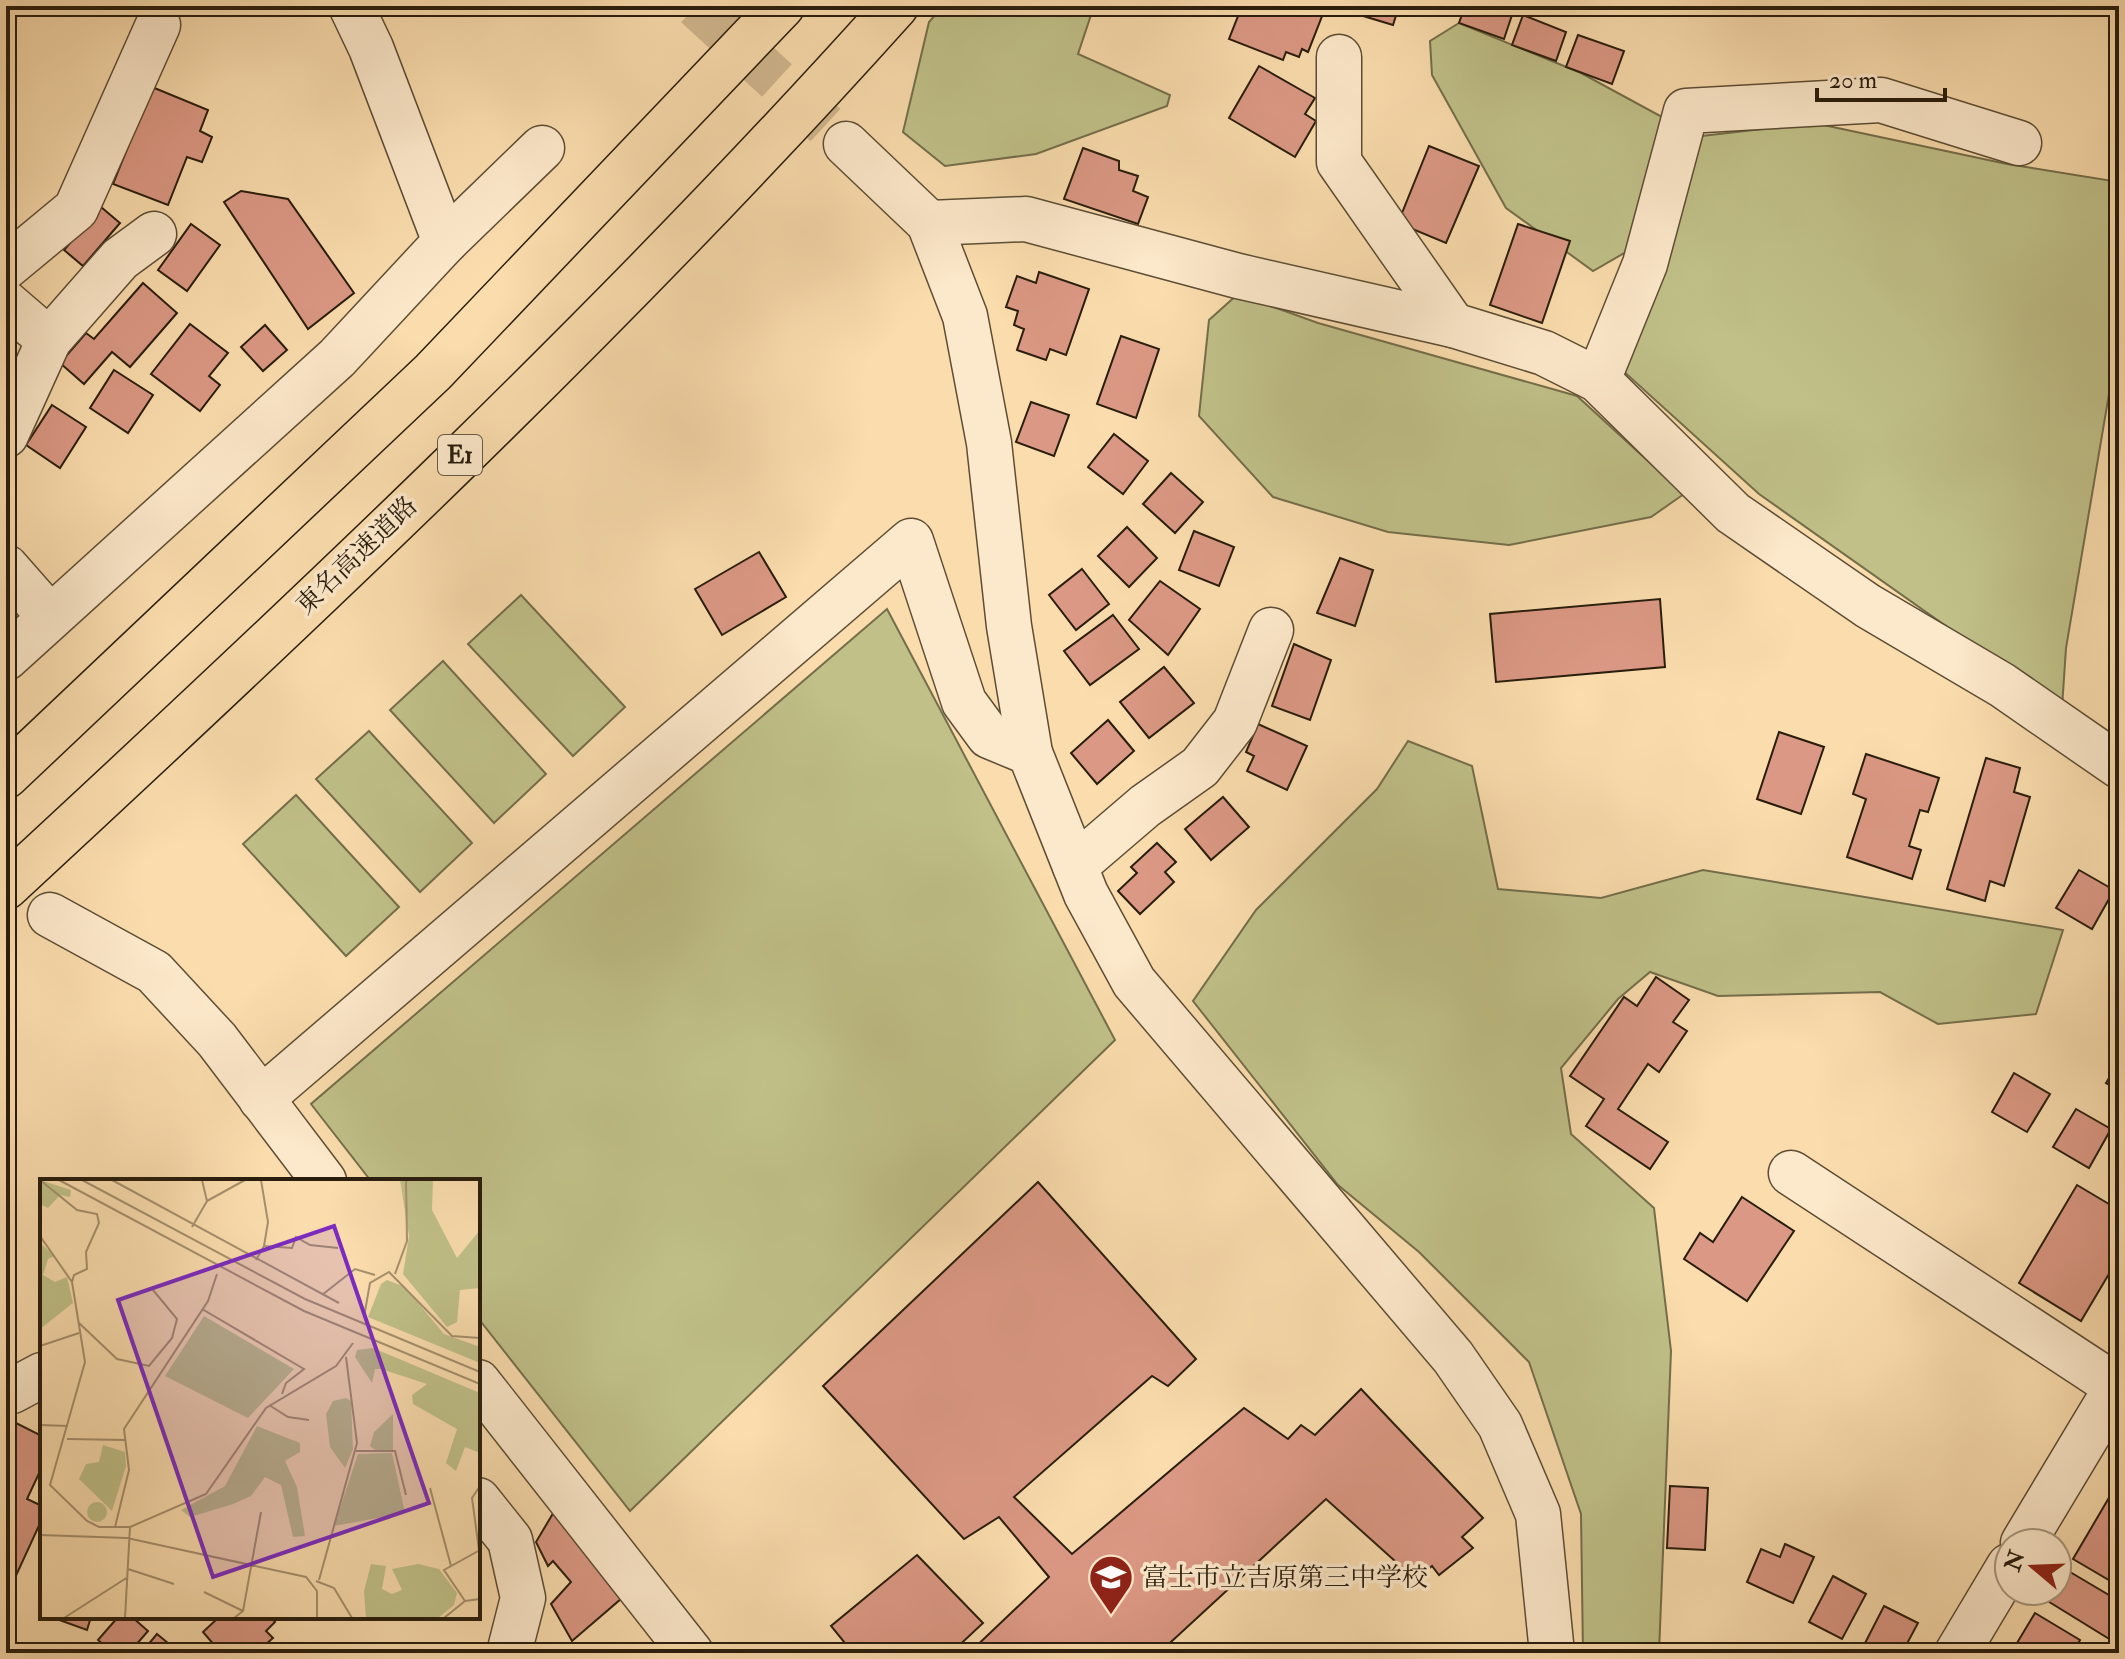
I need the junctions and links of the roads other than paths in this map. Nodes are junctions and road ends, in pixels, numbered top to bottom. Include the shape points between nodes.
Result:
1 (351, 6) edge
2 (782, 6) edge
3 (896, 6) edge
4 (158, 25) dead end
5 (1339, 57) dead end
6 (2019, 143) dead end
7 (846, 144) tunnel mouth
8 (542, 148) dead end
9 (929, 223) junction
10 (154, 234) dead end
11 (445, 242) junction
12 (6, 267) edge
13 (6, 303) edge
14 (1453, 325) junction
15 (49, 340) junction
16 (1598, 380) junction
17 (6, 435) edge
18 (6, 567) edge
19 (50, 617) junction
20 (1271, 630) dead end
21 (6, 658) edge
22 (1030, 753) junction
23 (2119, 766) edge
24 (6, 776) edge
25 (1075, 866) junction
26 (6, 887) edge
27 (50, 915) dead end
28 (261, 1099) junction
29 (1791, 1173) dead end
30 (322, 1179) edge
31 (480, 1385) edge
32 (2118, 1386) edge
33 (480, 1502) edge
34 (2033, 1527) edge
35 (1993, 1593) edge
36 (509, 1653) edge
37 (691, 1653) edge
38 (1552, 1653) edge
39 (1957, 1653) edge

1 - 11 street
2 - 24 highway via 433,372
3 - 26 highway, 東名高速道路 / E1 via 801,112 510,407
4 - 12 street via 76,209
5 - 14 street via 1339,162
6 - 16 street via 1881,100 1686,111 1645,264
7 - 9 street
8 - 11 street
9 - 14 street via 1026,219 1238,276
9 - 22 street via 965,316 987,429 1009,626
10 - 15 street via 120,259
11 - 19 street via 337,358
13 - 15 street
14 - 16 street via 1544,353
15 - 17 street
16 - 23 street via 1733,513
18 - 19 street
19 - 21 street
20 - 25 street via 1235,722 1200,767
22 - 25 street
22 - 28 street via 989,736 964,702 911,541
25 - 38 street via 1134,982 1453,1357 1500,1425 1538,1514
27 - 28 street via 154,972 217,1040
28 - 30 street
29 - 32 street
31 - 37 street
32 - 34 street
33 - 36 street via 510,1540 523,1598
35 - 39 street

